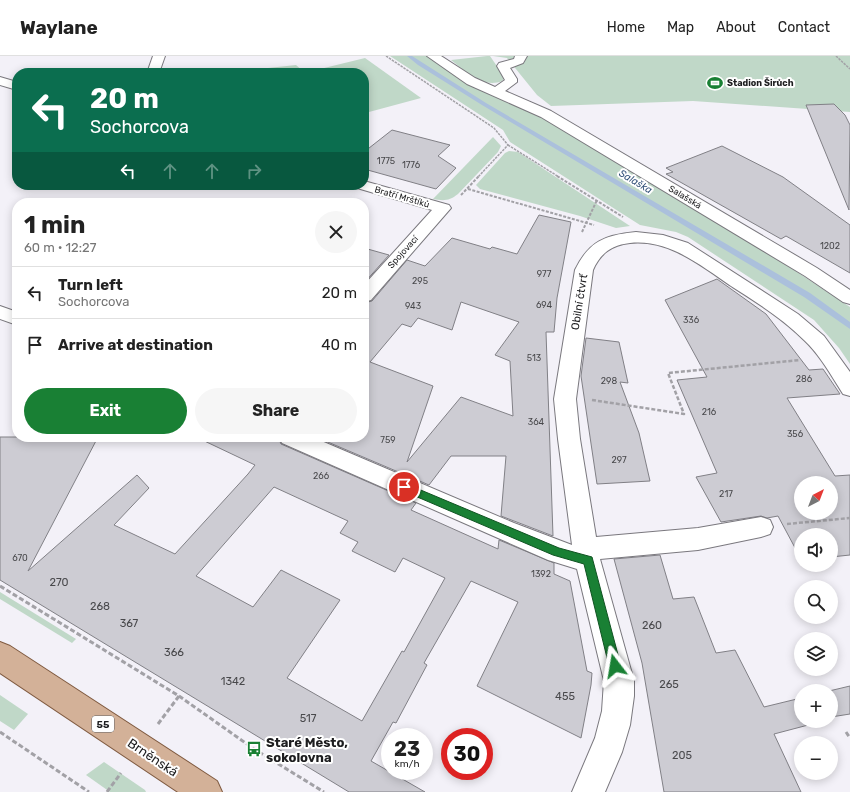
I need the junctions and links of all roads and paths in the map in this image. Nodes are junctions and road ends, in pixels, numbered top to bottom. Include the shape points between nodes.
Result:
1 (159, 56) edge
2 (386, 56) edge
3 (433, 56) edge
4 (521, 56) edge
5 (836, 56) edge
6 (155, 68) edge
7 (850, 69) edge
8 (0, 81) edge
9 (12, 85) edge
10 (495, 92) junction
11 (508, 145) junction
12 (369, 187) edge
13 (468, 190) junction
14 (596, 200) junction
15 (443, 208) junction
16 (586, 222) junction
17 (581, 235) dead end
18 (633, 238) junction
19 (655, 239) junction
20 (369, 290) edge
21 (850, 298) edge
22 (0, 312) edge
23 (12, 317) edge
24 (830, 358) junction
25 (850, 389) edge
26 (565, 396) junction
27 (302, 442) edge
28 (850, 518) edge
29 (761, 527) joint
30 (586, 555) junction
31 (0, 586) edge
32 (0, 656) edge
33 (0, 732) edge
34 (846, 732) dead end
35 (850, 738) edge
36 (201, 791) edge
37 (89, 792) edge
38 (324, 792) edge
39 (588, 792) edge

1 - 6 street
2 - 11 path via 494,128
3 - 10 street, Salašská via 464,77
4 - 10 street via 519,61 503,66 511,82
5 - 7 path
8 - 9 street
10 - 21 street, Salašská via 546,114
11 - 13 path
11 - 14 path
12 - 15 street, Bratří Mrštíků
13 - 15 path
13 - 16 path
14 - 16 path
14 - 19 path
15 - 20 street, Spojovací
16 - 17 path
16 - 18 path
18 - 19 street, Obilní čtvrť
18 - 26 street, Obilní čtvrť via 610,242 599,247 585,265
19 - 24 street, Obilní čtvrť via 683,247 787,315 813,336
22 - 23 street
24 - 25 street, Obilní čtvrť
24 - 26 path via 668,373 684,414
26 - 30 street, Obilní čtvrť
27 - 30 street via 557,552
28 - 29 path
29 - 30 street
30 - 39 street, Obilní čtvrť via 619,681 619,701 611,740 604,761
31 - 38 path via 179,696 254,749
32 - 36 main road, Brněnská / 55
33 - 37 path
34 - 35 path

